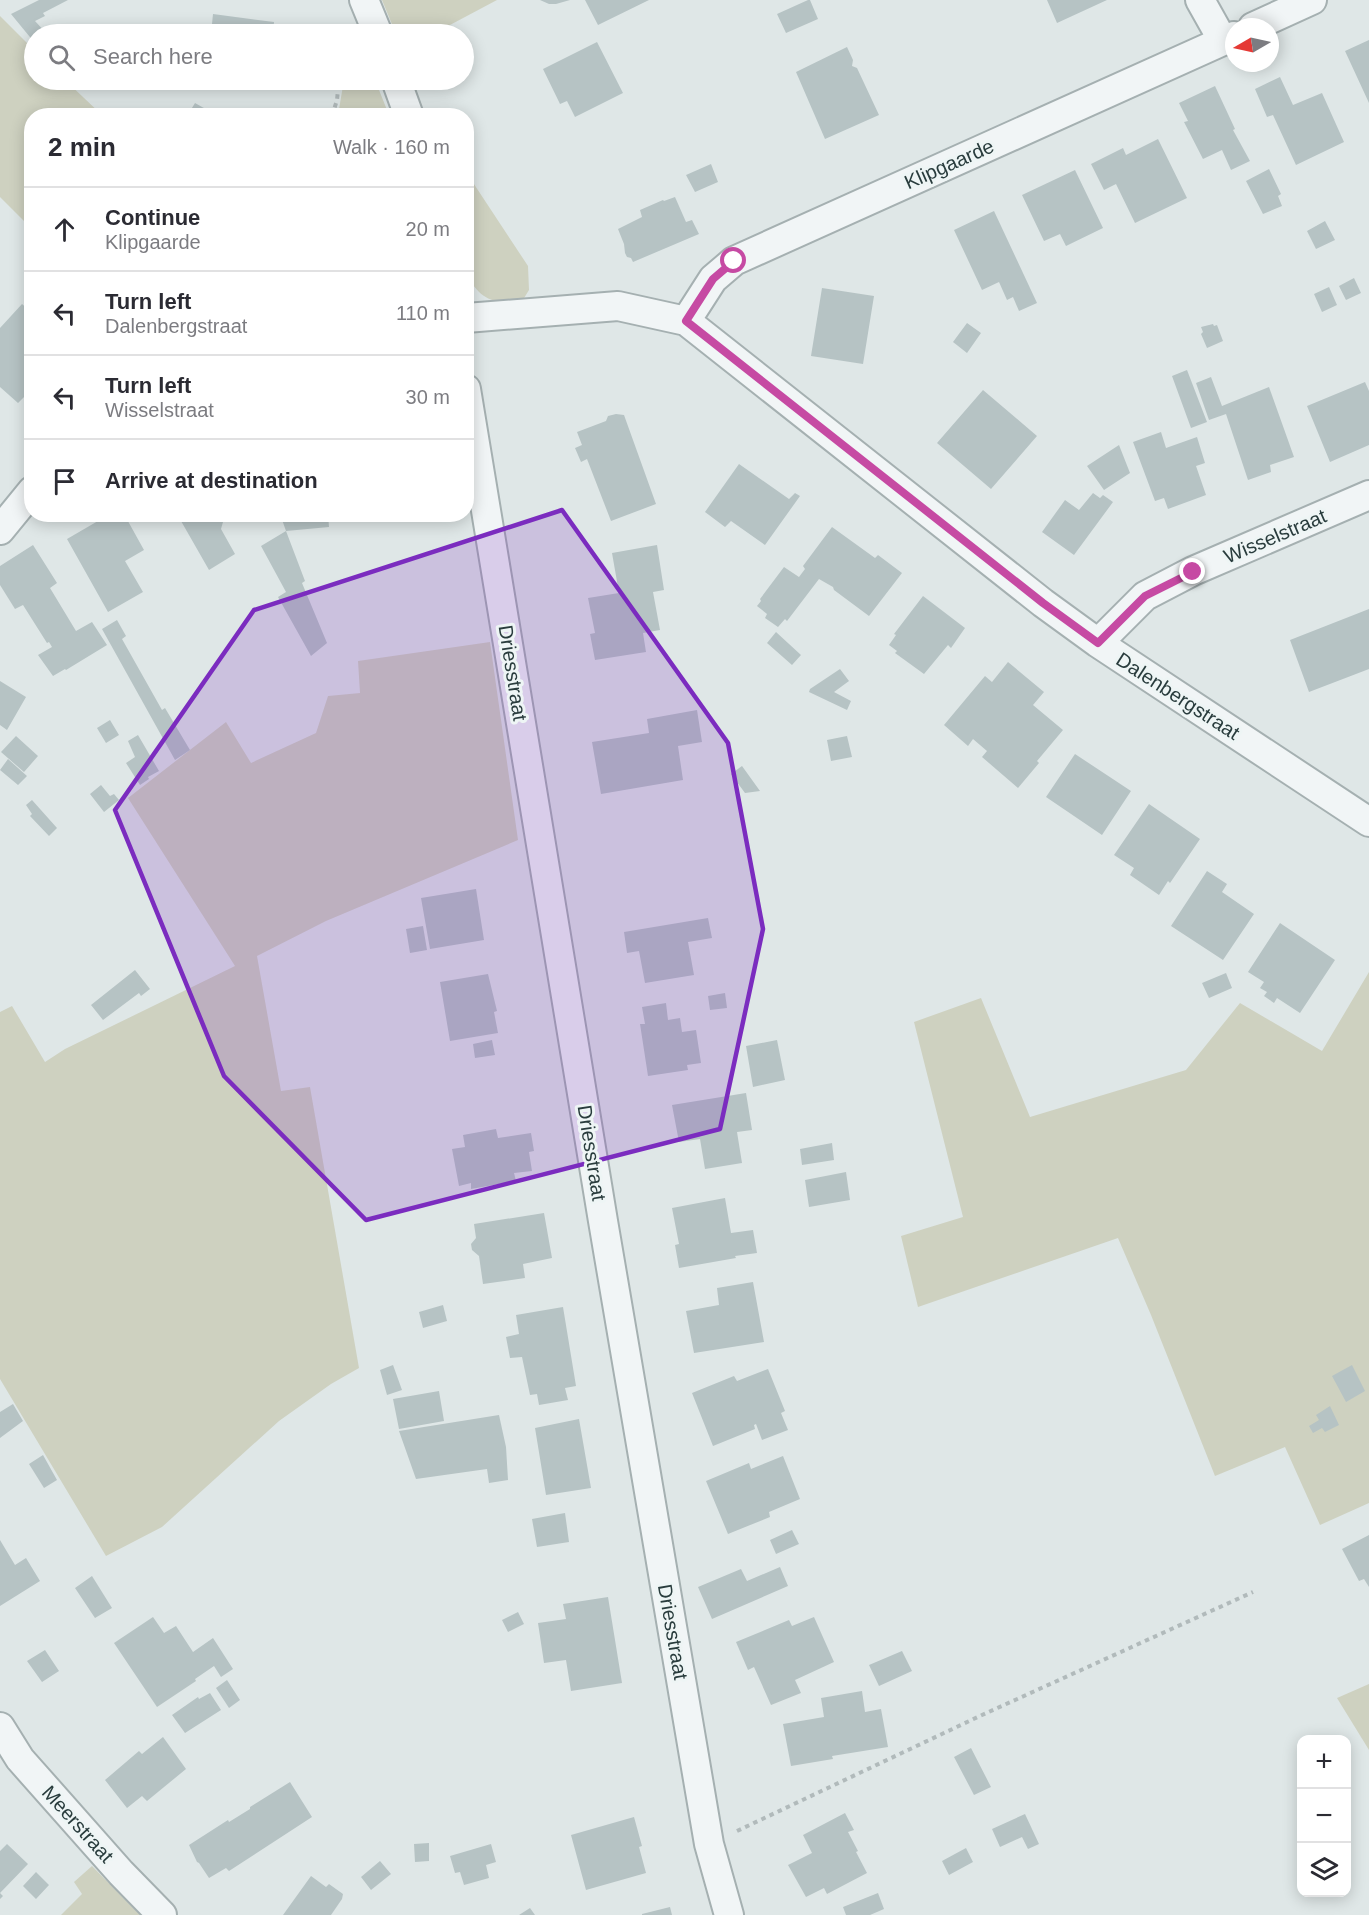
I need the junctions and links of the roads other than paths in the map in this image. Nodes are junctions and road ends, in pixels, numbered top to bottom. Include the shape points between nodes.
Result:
1 (364, 0) edge
2 (1200, 0) edge
3 (1312, 0) edge
4 (1273, 18) edge
5 (374, 24) edge
6 (1225, 34) edge
7 (1225, 39) edge
8 (400, 90) edge
9 (406, 108) edge
10 (474, 317) edge
11 (686, 321) junction
12 (474, 438) edge
13 (1369, 495) edge
14 (24, 501) edge
15 (0, 530) edge
16 (1098, 643) junction
17 (1369, 822) edge
18 (0, 1727) edge
19 (10, 1765) edge
20 (162, 1915) edge
21 (729, 1915) edge

1 - 5 street
2 - 6 street
3 - 4 street
7 - 11 street, Klipgaarde via 734,261 713,279
8 - 9 street
10 - 11 street, Dalenbergstraat via 618,306
11 - 16 street, Dalenbergstraat
12 - 21 street, Driesstraat via 709,1844
13 - 16 street, Wisselstraat via 1145,596
14 - 15 street
16 - 17 street, Dalenbergstraat
18 - 19 street, Meerstraat
19 - 20 street, Meerstraat

